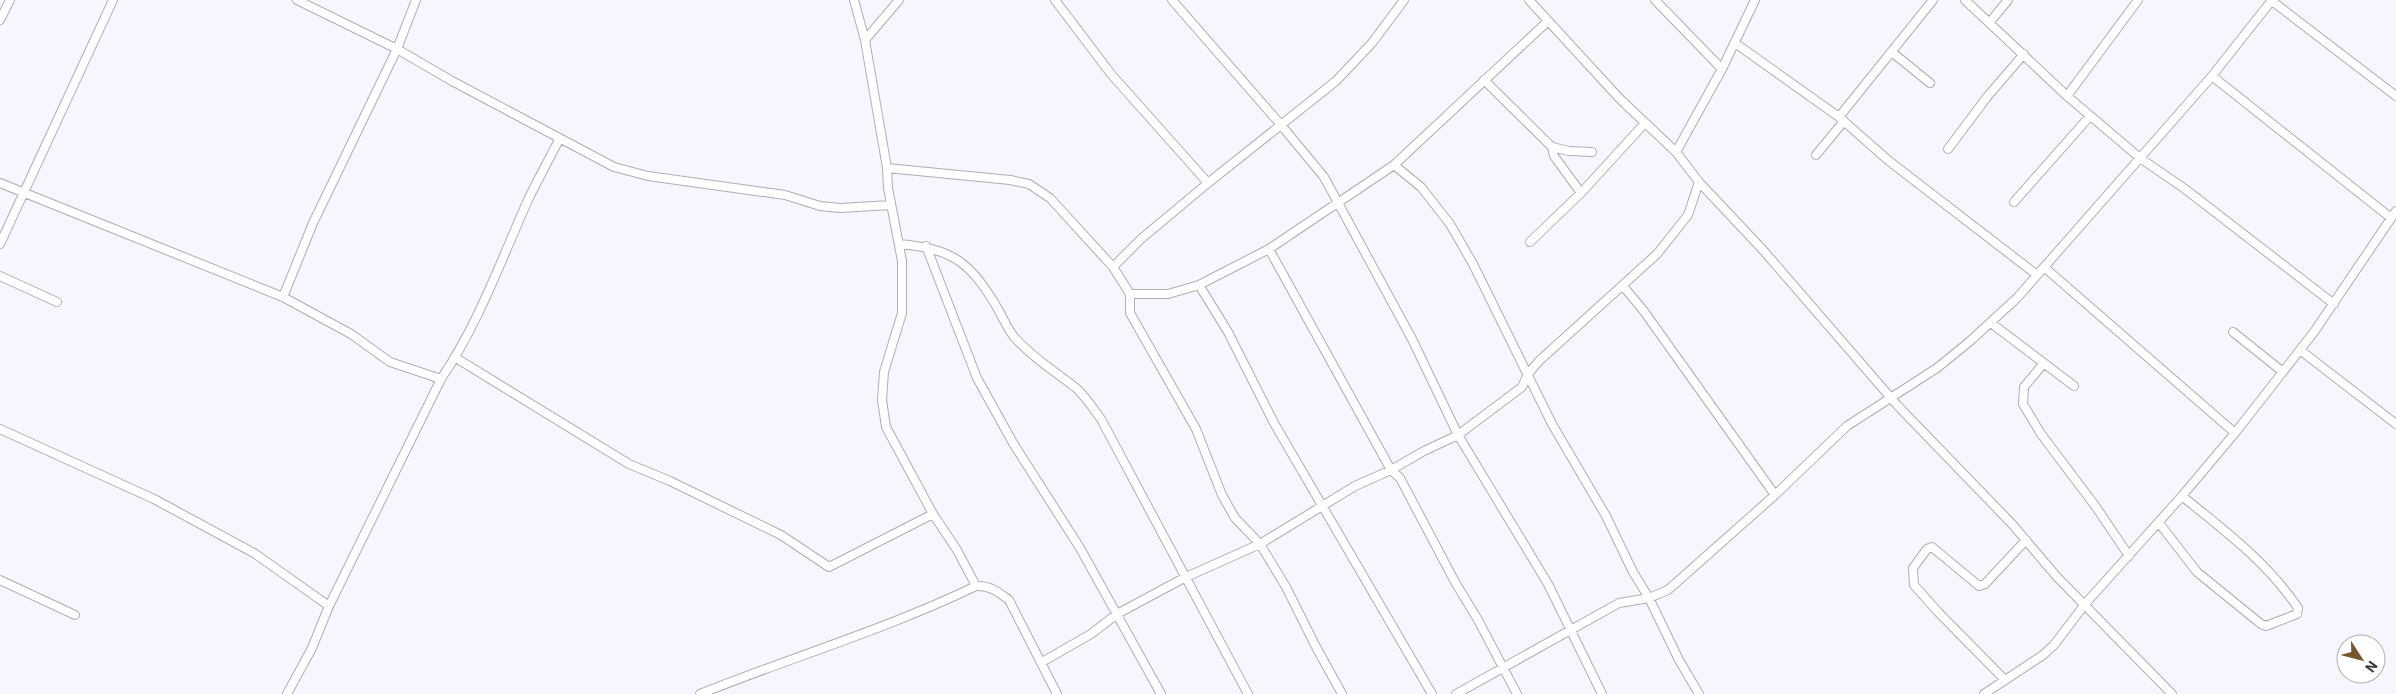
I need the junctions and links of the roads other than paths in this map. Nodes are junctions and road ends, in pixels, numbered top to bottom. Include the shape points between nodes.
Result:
1 (10, 0) edge
2 (113, 0) edge
3 (297, 0) edge
4 (416, 0) edge
5 (854, 0) edge
6 (899, 0) edge
7 (1056, 0) edge
8 (1172, 0) edge
9 (1404, 0) edge
10 (1529, 0) edge
11 (1655, 0) edge
12 (1754, 0) edge
13 (1933, 0) edge
14 (1965, 0) edge
15 (2008, 0) edge
16 (2138, 0) edge
17 (2272, 0) edge
18 (0, 20) edge
19 (1548, 21) junction
20 (1990, 22) junction
21 (864, 40) junction
22 (1735, 43) junction
23 (397, 49) junction
24 (1892, 53) junction
25 (2024, 54) junction
26 (1722, 70) junction
27 (2212, 76) junction
28 (1484, 80) junction
29 (1930, 83) dead end
30 (2066, 96) junction
31 (2396, 96) edge
32 (2090, 116) junction
33 (1842, 119) junction
34 (1645, 123) junction
35 (1281, 125) junction
36 (560, 138) junction
37 (1552, 147) junction
38 (1948, 149) dead end
39 (1592, 152) dead end
40 (1676, 152) junction
41 (1816, 155) dead end
42 (2140, 158) junction
43 (1394, 165) junction
44 (887, 168) junction
45 (1700, 182) junction
46 (0, 183) edge
47 (1208, 183) junction
48 (1581, 193) junction
49 (24, 194) junction
50 (2014, 202) dead end
51 (1339, 203) junction
52 (891, 205) junction
53 (2396, 211) edge
54 (2391, 218) junction
55 (1530, 242) dead end
56 (0, 244) edge
57 (899, 244) junction
58 (926, 246) junction
59 (1269, 250) junction
60 (1114, 266) junction
61 (2044, 267) junction
62 (2037, 275) junction
63 (0, 276) edge
64 (1199, 285) junction
65 (1623, 286) junction
66 (1130, 294) junction
67 (283, 297) junction
68 (57, 302) dead end
69 (2334, 304) junction
70 (1991, 323) junction
71 (2233, 332) dead end
72 (2300, 350) junction
73 (456, 358) junction
74 (2044, 364) junction
75 (2283, 372) junction
76 (1528, 374) junction
77 (441, 379) junction
78 (2074, 386) dead end
79 (1891, 398) junction
80 (2396, 424) edge
81 (0, 429) edge
82 (2235, 433) junction
83 (1458, 435) junction
84 (1391, 470) junction
85 (1775, 495) junction
86 (2182, 496) junction
87 (1323, 504) junction
88 (933, 514) junction
89 (2159, 523) junction
90 (2026, 540) junction
91 (1260, 544) junction
92 (2129, 556) junction
93 (1184, 578) junction
94 (0, 580) edge
95 (976, 586) junction
96 (1650, 598) junction
97 (2085, 604) junction
98 (329, 606) junction
99 (1116, 614) junction
100 (75, 615) dead end
101 (1572, 628) junction
102 (1042, 662) junction
103 (1503, 666) junction
104 (2005, 680) junction
105 (287, 694) edge
106 (700, 694) edge
107 (1057, 694) edge
108 (1161, 694) edge
109 (1248, 694) edge
110 (1342, 694) edge
111 (1432, 694) edge
112 (1456, 694) edge
113 (1517, 694) edge
114 (1602, 694) edge
115 (1699, 694) edge
116 (1984, 694) edge
117 (2172, 694) edge

1 - 18 street
2 - 49 street
3 - 23 street
4 - 23 street
5 - 21 street
6 - 21 street
7 - 47 street via 1111,74
8 - 35 street
9 - 35 street via 1372,43 1336,81
10 - 19 street
11 - 26 street
12 - 22 street
13 - 24 street
14 - 20 street
15 - 20 street
16 - 30 street
17 - 27 street
17 - 31 street
19 - 28 street
19 - 34 street
20 - 25 street
21 - 44 street
22 - 26 street
22 - 33 street
23 - 36 street via 452,82
23 - 67 street via 313,223
24 - 29 street
24 - 33 street
25 - 30 street
25 - 38 street via 1986,97
26 - 40 street
27 - 42 street
27 - 54 street
28 - 37 street
28 - 43 street
30 - 32 street
32 - 42 street
32 - 50 street
33 - 41 street
33 - 62 street via 1882,155
34 - 40 street
34 - 48 street
35 - 47 street
35 - 51 street via 1324,177
36 - 52 street via 614,167 648,176 786,195 827,207
36 - 73 street
37 - 39 street
37 - 48 street via 1554,156
40 - 45 street
42 - 61 street
42 - 69 street via 2185,188
43 - 51 street
43 - 76 street via 1421,187 1450,224
44 - 52 street
44 - 60 street via 1028,184 1050,198
45 - 65 street via 1688,215 1657,254
45 - 79 street
46 - 49 street
47 - 60 street
48 - 55 street
49 - 56 street
49 - 67 street
51 - 59 street
51 - 83 street via 1412,339
52 - 57 street
53 - 54 street
54 - 69 street
57 - 58 street
57 - 88 street via 902,313 884,372 884,414 890,438
58 - 93 street via 950,254 963,263 976,277 1014,337 1041,364 1079,391 1101,419
58 - 99 street via 977,378
59 - 64 street
59 - 84 street
60 - 66 street
61 - 62 street
61 - 82 street
62 - 70 street
63 - 68 street
64 - 66 street via 1168,294
64 - 87 street via 1228,332 1274,423
65 - 76 street
65 - 85 street
66 - 91 street via 1130,313 1196,429 1222,495 1235,518
67 - 77 street via 351,334 390,362
69 - 72 street
70 - 74 street
70 - 79 street via 1936,368
71 - 75 street
72 - 75 street
72 - 80 street
73 - 77 street
73 - 88 street via 628,464 781,535 829,567
74 - 78 street
74 - 92 street via 2024,387 2023,404
75 - 82 street
76 - 83 street via 1522,387
76 - 96 street via 1552,424
77 - 98 street
79 - 85 street via 1847,426
79 - 90 street
81 - 98 street via 154,499 246,548
82 - 86 street
83 - 84 street
83 - 101 street via 1520,534
84 - 87 street
84 - 103 street via 1400,478 1454,582
85 - 96 street via 1668,590
86 - 89 street
86 - 89 street via 2234,538 2282,584 2298,608 2297,614 2266,626 2261,624 2197,572
87 - 91 street
87 - 111 street
88 - 95 street
89 - 92 street
90 - 97 street
90 - 104 street via 1985,584 1979,586 1932,547 1913,568 1914,585
91 - 93 street
91 - 110 street
92 - 97 street
93 - 99 street
93 - 109 street
94 - 100 street
95 - 102 street via 996,590 1009,600
95 - 106 street via 926,610
96 - 101 street via 1619,603
96 - 115 street
97 - 104 street via 2054,645
97 - 117 street
98 - 105 street via 312,648
99 - 102 street via 1091,634
99 - 108 street
101 - 103 street
101 - 114 street
102 - 107 street
103 - 112 street
103 - 113 street
104 - 116 street

